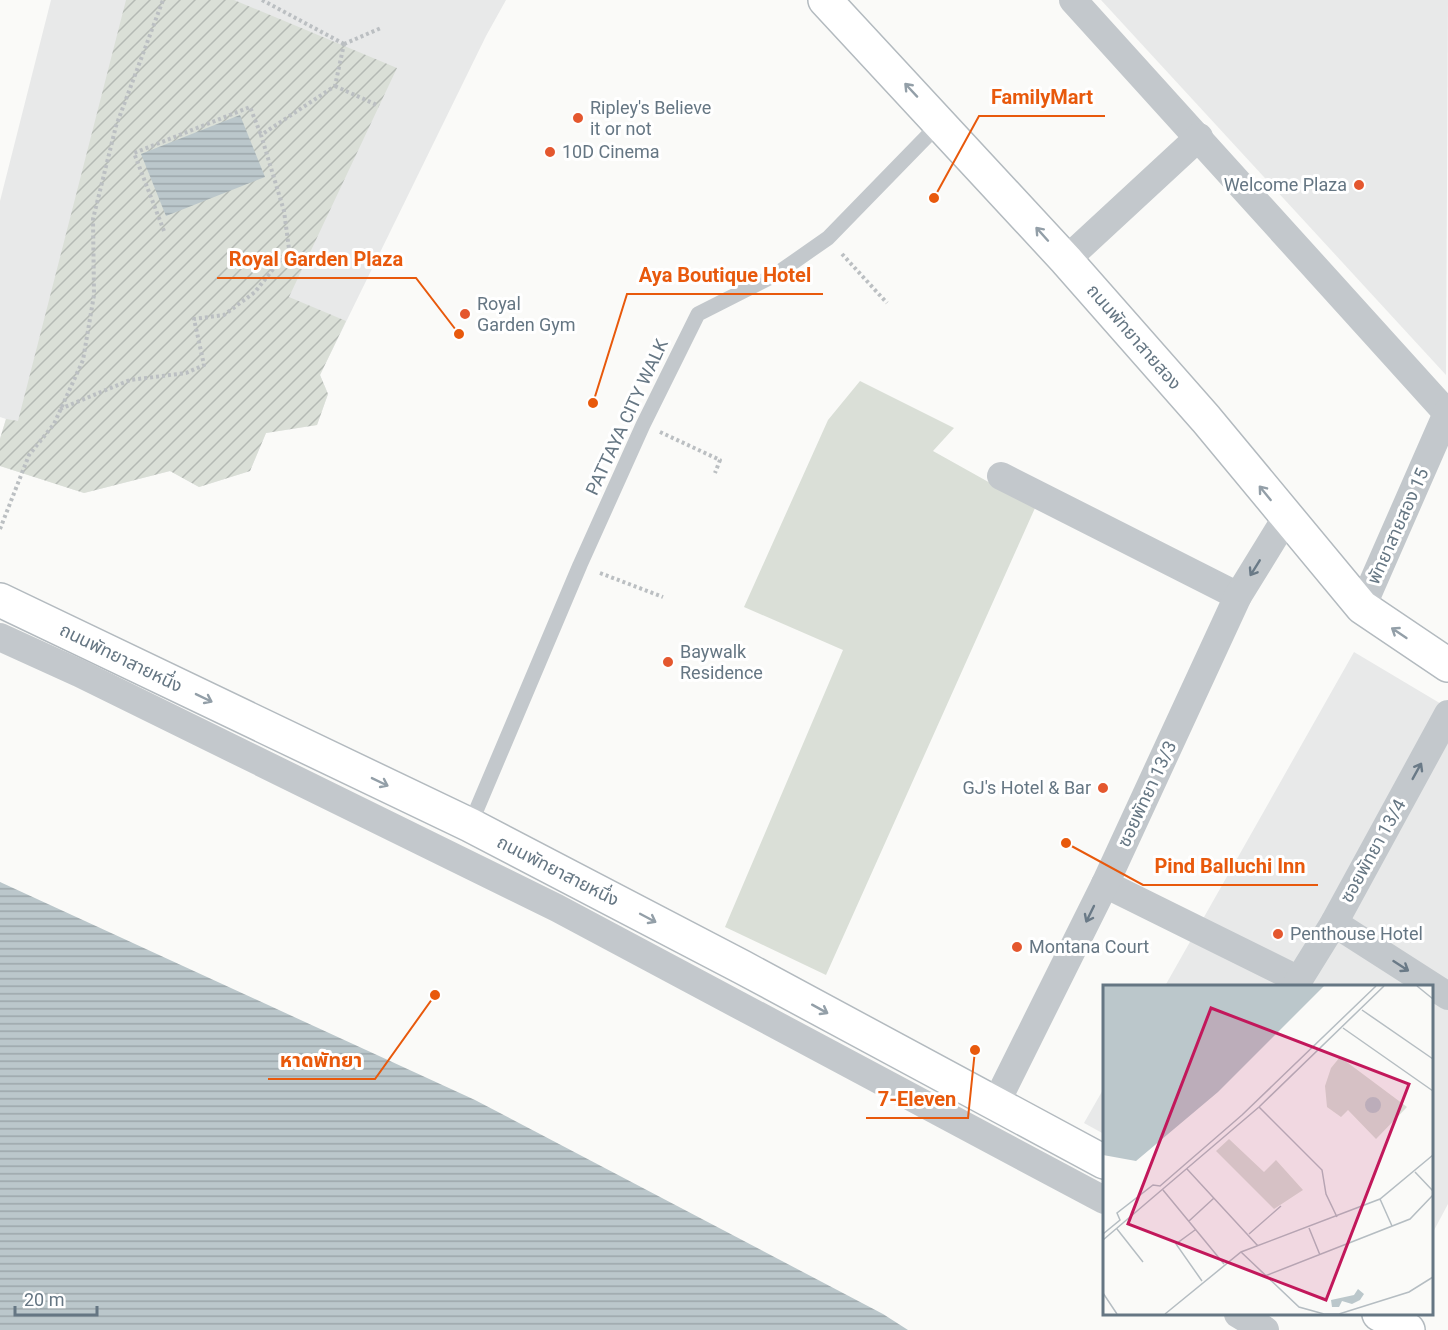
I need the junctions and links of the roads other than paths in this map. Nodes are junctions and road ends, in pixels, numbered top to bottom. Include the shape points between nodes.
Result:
1 (825, 0) edge
2 (1073, 0) edge
3 (941, 122) junction
4 (1199, 137) junction
5 (1066, 260) junction
6 (1448, 412) edge
7 (1001, 476) dead end
8 (1286, 518) junction
9 (1238, 596) junction
10 (0, 600) edge
11 (1362, 607) junction
12 (0, 637) edge
13 (1448, 665) edge
14 (1448, 714) edge
15 (470, 825) junction
16 (1105, 884) junction
17 (1334, 923) junction
18 (1297, 983) edge
19 (1431, 985) edge
20 (1433, 986) edge
21 (1448, 996) edge
22 (995, 1105) junction
23 (1103, 1161) edge
24 (1103, 1199) edge
25 (1240, 1315) edge
26 (1381, 1315) edge
27 (1265, 1330) edge
28 (1408, 1330) edge

3 -> 1 main road, ถนนพัทยาสายสอง
2 - 4 street
5 -> 3 main road, ถนนพัทยาสายสอง
3 - 15 lane, PATTAYA CITY WALK via 828,238 775,275 698,315 580,565
4 - 5 street
4 - 6 street
8 -> 5 main road, ถนนพัทยาสายสอง via 1206,419
6 - 11 street, พัทยาสายสอง 15
7 - 9 street
8 -> 9 street, ซอยพัทยา 13/3
8 - 11 main road, ถนนพัทยาสายสอง
9 - 16 street, ซอยพัทยา 13/3
10 -> 15 main road, ถนนพัทยาสายหนึ่ง
13 -> 11 main road, ถนนพัทยาสายสอง
12 - 24 street via 557,908
17 -> 14 street, ซอยพัทยา 13/4
15 -> 22 main road, ถนนพัทยาสายหนึ่ง
16 - 18 street
16 -> 22 street, ซอยพัทยา 13/3
17 - 18 street, ซอยพัทยา 13/4
17 -> 19 street
20 -> 21 street
22 - 23 main road, ถนนพัทยาสายหนึ่ง
25 - 27 street
26 - 28 main road

